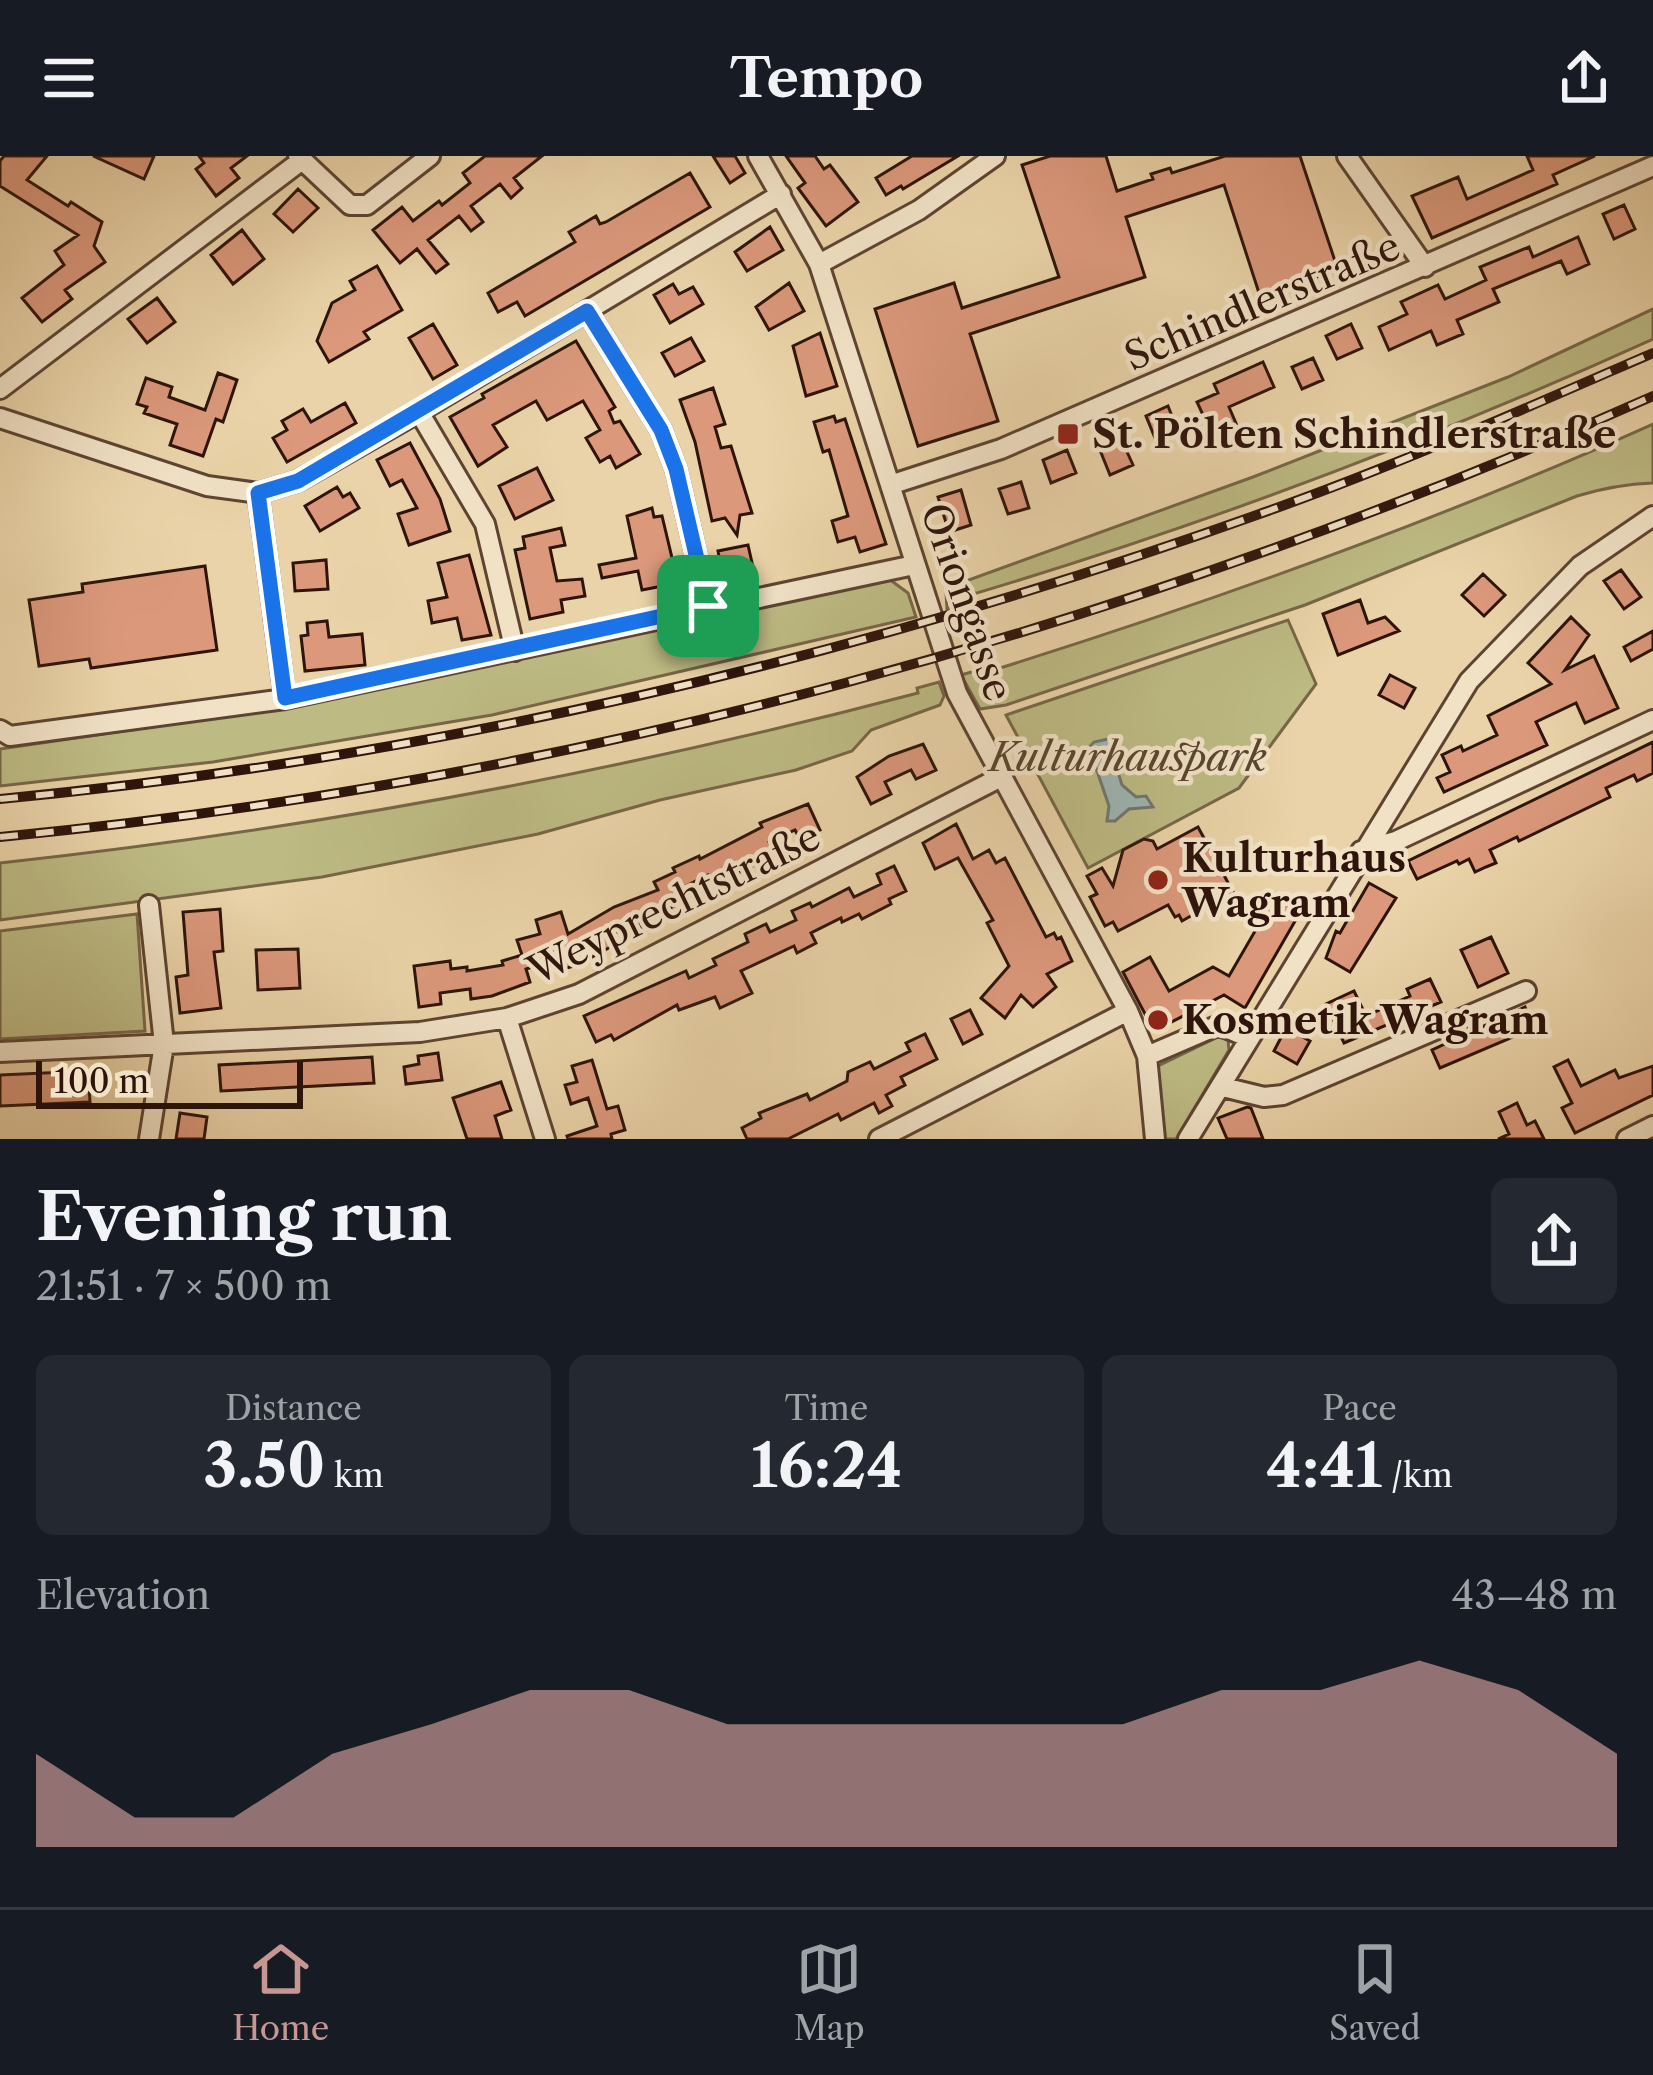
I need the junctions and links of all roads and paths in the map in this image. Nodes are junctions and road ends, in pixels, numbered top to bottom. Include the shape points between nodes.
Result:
1 (430, 156) edge
2 (758, 156) edge
3 (995, 156) edge
4 (1347, 156) edge
5 (300, 158) edge
6 (1653, 166) edge
7 (782, 194) junction
8 (819, 264) junction
9 (1425, 267) junction
10 (587, 311) junction
11 (0, 388) edge
12 (419, 412) junction
13 (1, 422) edge
14 (893, 484) junction
15 (258, 493) junction
16 (1653, 516) edge
17 (914, 565) junction
18 (708, 606) junction
19 (515, 651) junction
20 (285, 698) junction
21 (1653, 720) edge
22 (0, 730) edge
23 (1000, 777) junction
24 (1361, 851) junction
25 (149, 905) dead end
26 (1526, 991) dead end
27 (1128, 1011) junction
28 (507, 1018) junction
29 (1247, 1037) junction
30 (164, 1044) junction
31 (0, 1052) edge
32 (1148, 1056) junction
33 (1223, 1087) junction
34 (1653, 1126) edge
35 (149, 1139) edge
36 (545, 1139) edge
37 (879, 1139) edge
38 (1155, 1139) edge
39 (1188, 1139) edge
40 (1627, 1139) edge

1 - 5 street via 359,207
2 - 7 street, Oriongasse
3 - 8 street via 919,210
4 - 9 street
5 - 11 street
6 - 9 street, Schindlerstraße
7 - 8 street, Oriongasse
7 - 10 street
8 - 14 street, Oriongasse
9 - 14 street, Schindlerstraße via 1001,449
10 - 12 street
10 - 18 street via 661,430
12 - 15 street via 298,481
12 - 19 street via 484,524
13 - 15 street via 207,486
14 - 17 street, Oriongasse
15 - 20 street
16 - 24 street via 1580,566 1469,681
17 - 18 street
17 - 23 street, Oriongasse via 958,693
18 - 19 street
19 - 20 street
20 - 22 street via 10,736
21 - 24 street
23 - 27 street, Oriongasse
23 - 28 street, Weyprechtstraße via 579,994
24 - 29 street
25 - 30 street
26 - 33 street via 1283,1095
27 - 32 street, Oriongasse
27 - 37 street
28 - 30 street, Weyprechtstraße via 386,1035
28 - 36 street
29 - 32 street via 1220,1025
29 - 33 street
30 - 31 street, Weyprechtstraße
30 - 35 street
32 - 38 street, Oriongasse
33 - 39 street
34 - 40 street

